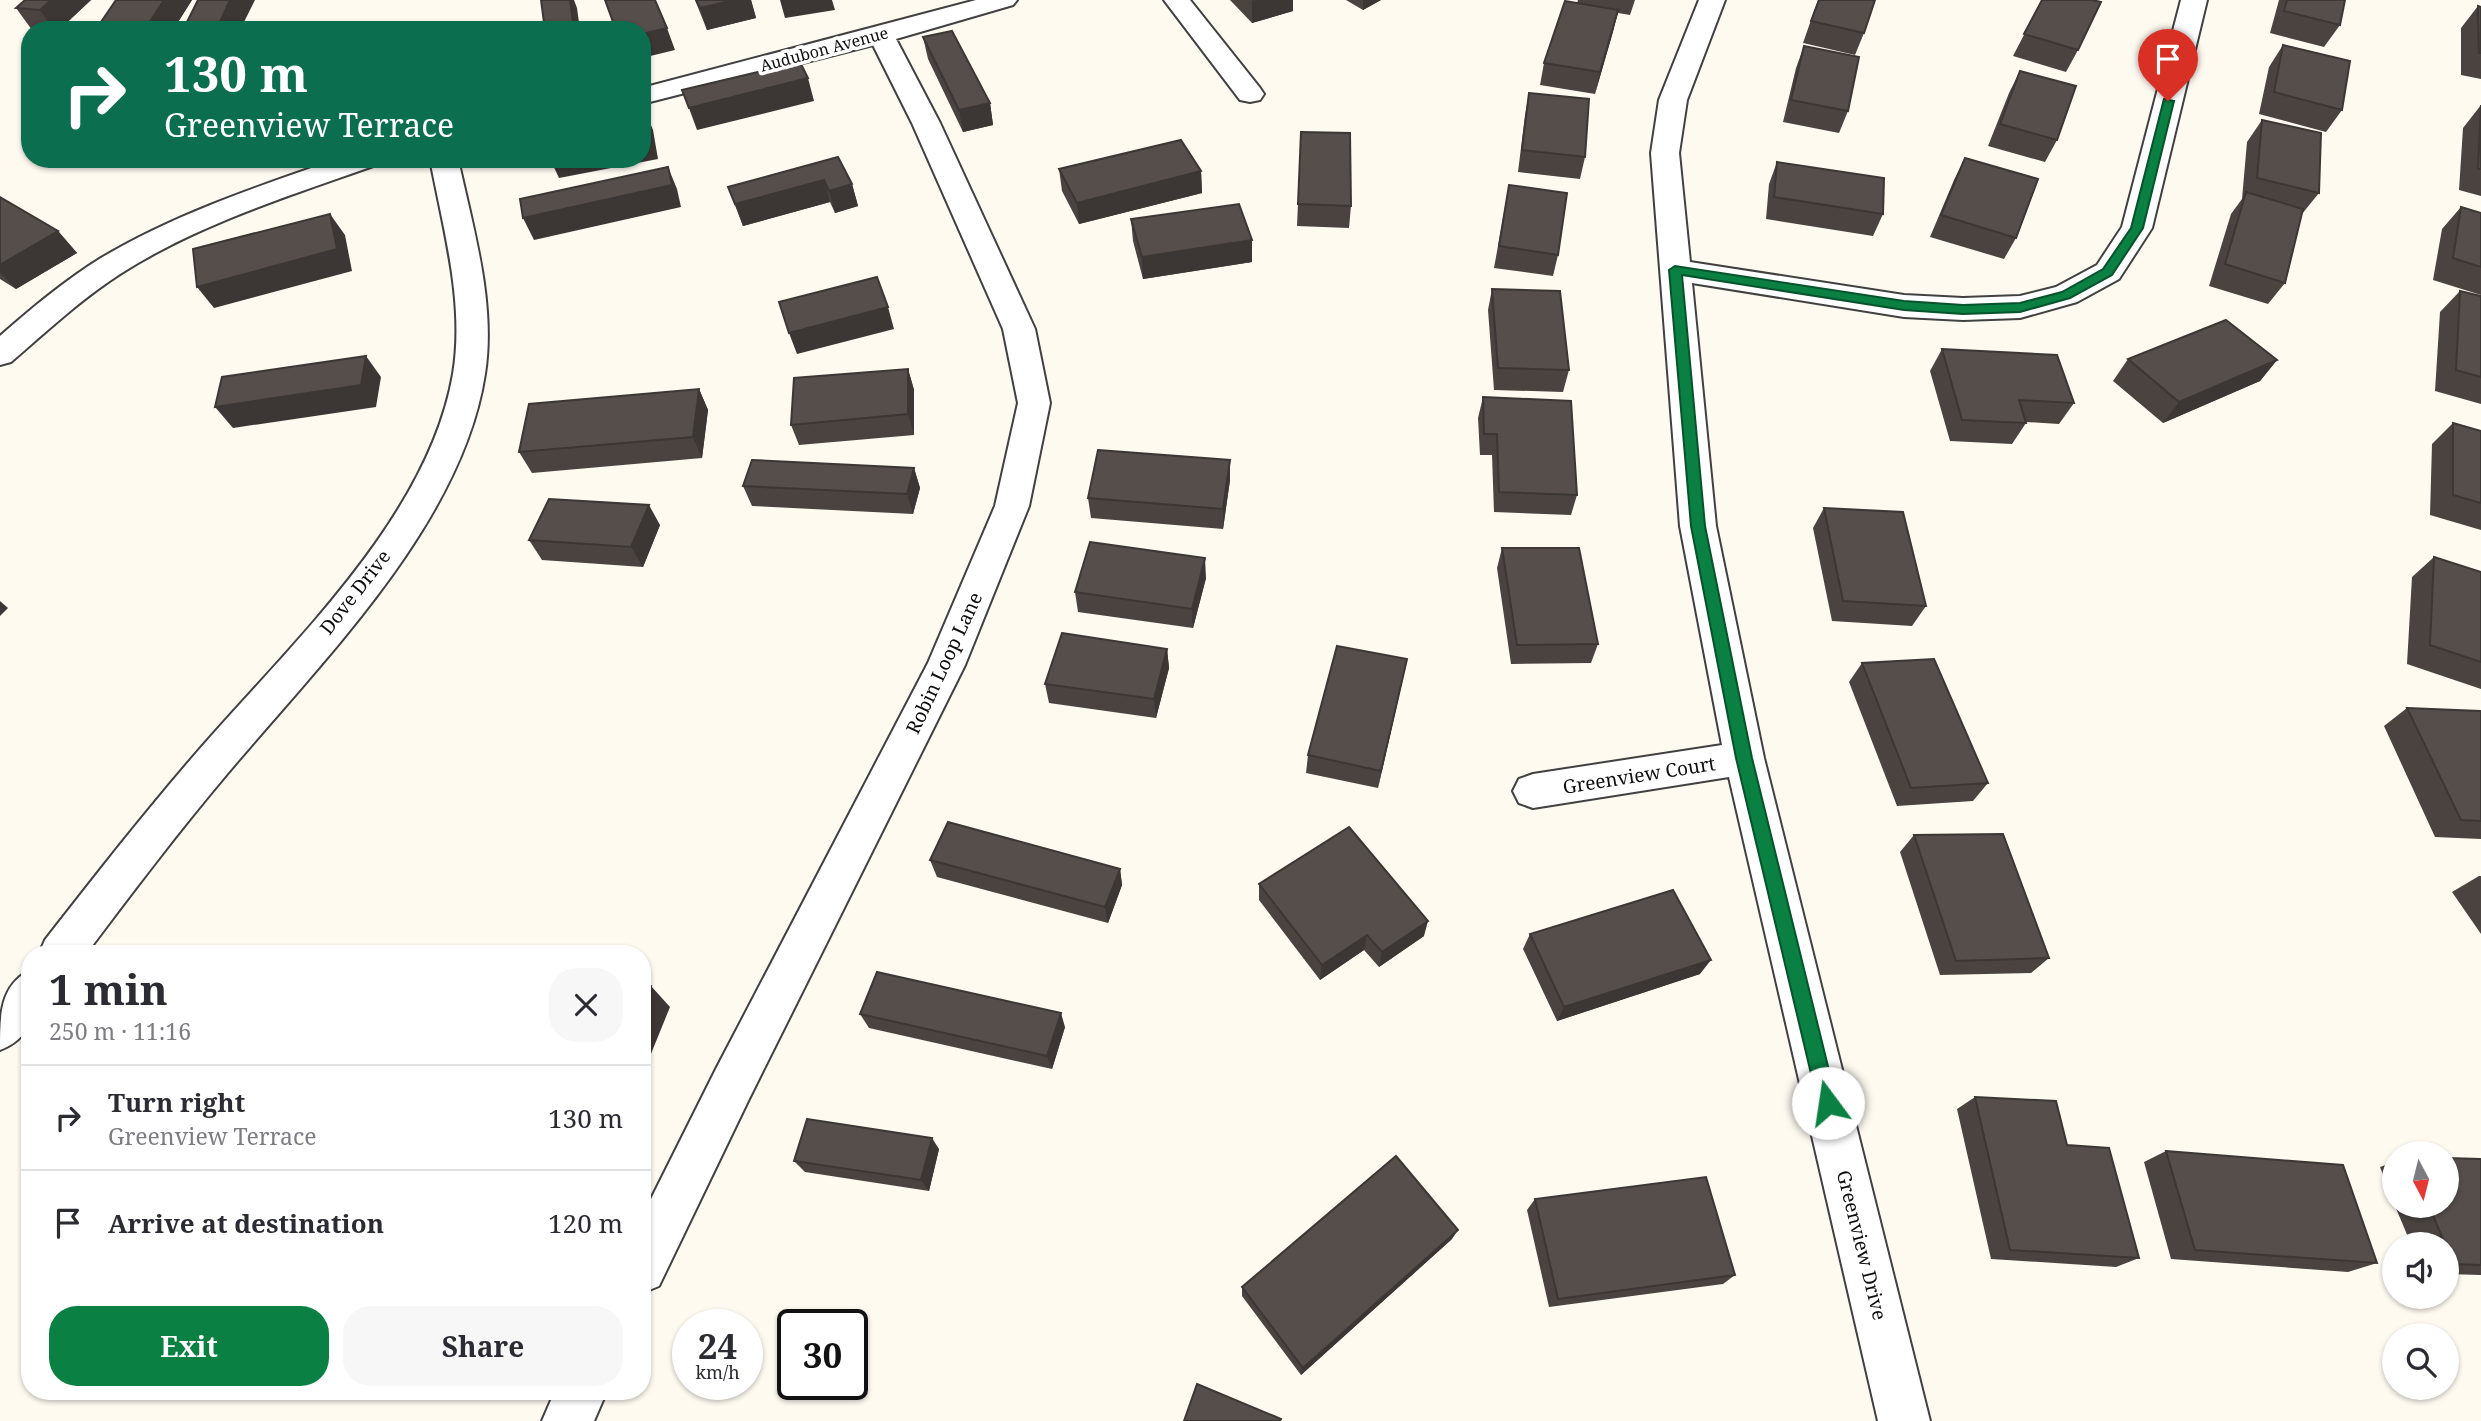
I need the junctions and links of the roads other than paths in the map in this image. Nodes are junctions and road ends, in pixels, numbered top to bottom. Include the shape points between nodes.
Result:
1 (1004, 0) edge
2 (1177, 0) edge
3 (1712, 0) edge
4 (2194, 0) edge
5 (881, 35) junction
6 (651, 94) edge
7 (1250, 94) dead end
8 (340, 168) edge
9 (446, 168) edge
10 (1675, 270) junction
11 (0, 354) edge
12 (1744, 758) junction
13 (1534, 791) dead end
14 (67, 945) edge
15 (21, 1002) edge
16 (0, 1029) edge
17 (651, 1251) edge
18 (578, 1400) edge
19 (568, 1421) edge
20 (1904, 1421) edge

1 - 5 street, Audubon Avenue
2 - 7 street
3 - 10 street, Greenview Drive via 1673,100 1665,153
4 - 10 street via 2137,228 2108,272 2066,295 2020,307 1904,306
5 - 6 street, Audubon Avenue
5 - 17 street, Robin Loop Lane via 1019,329 1034,403 1012,506 946,665
8 - 11 street via 222,209 143,247 77,288
9 - 14 street, Dove Drive via 471,295 470,374 456,433 377,569 187,793
10 - 12 street, Greenview Drive via 1698,526
12 - 13 street, Greenview Court
12 - 20 street, Greenview Drive
15 - 16 street
18 - 19 street

